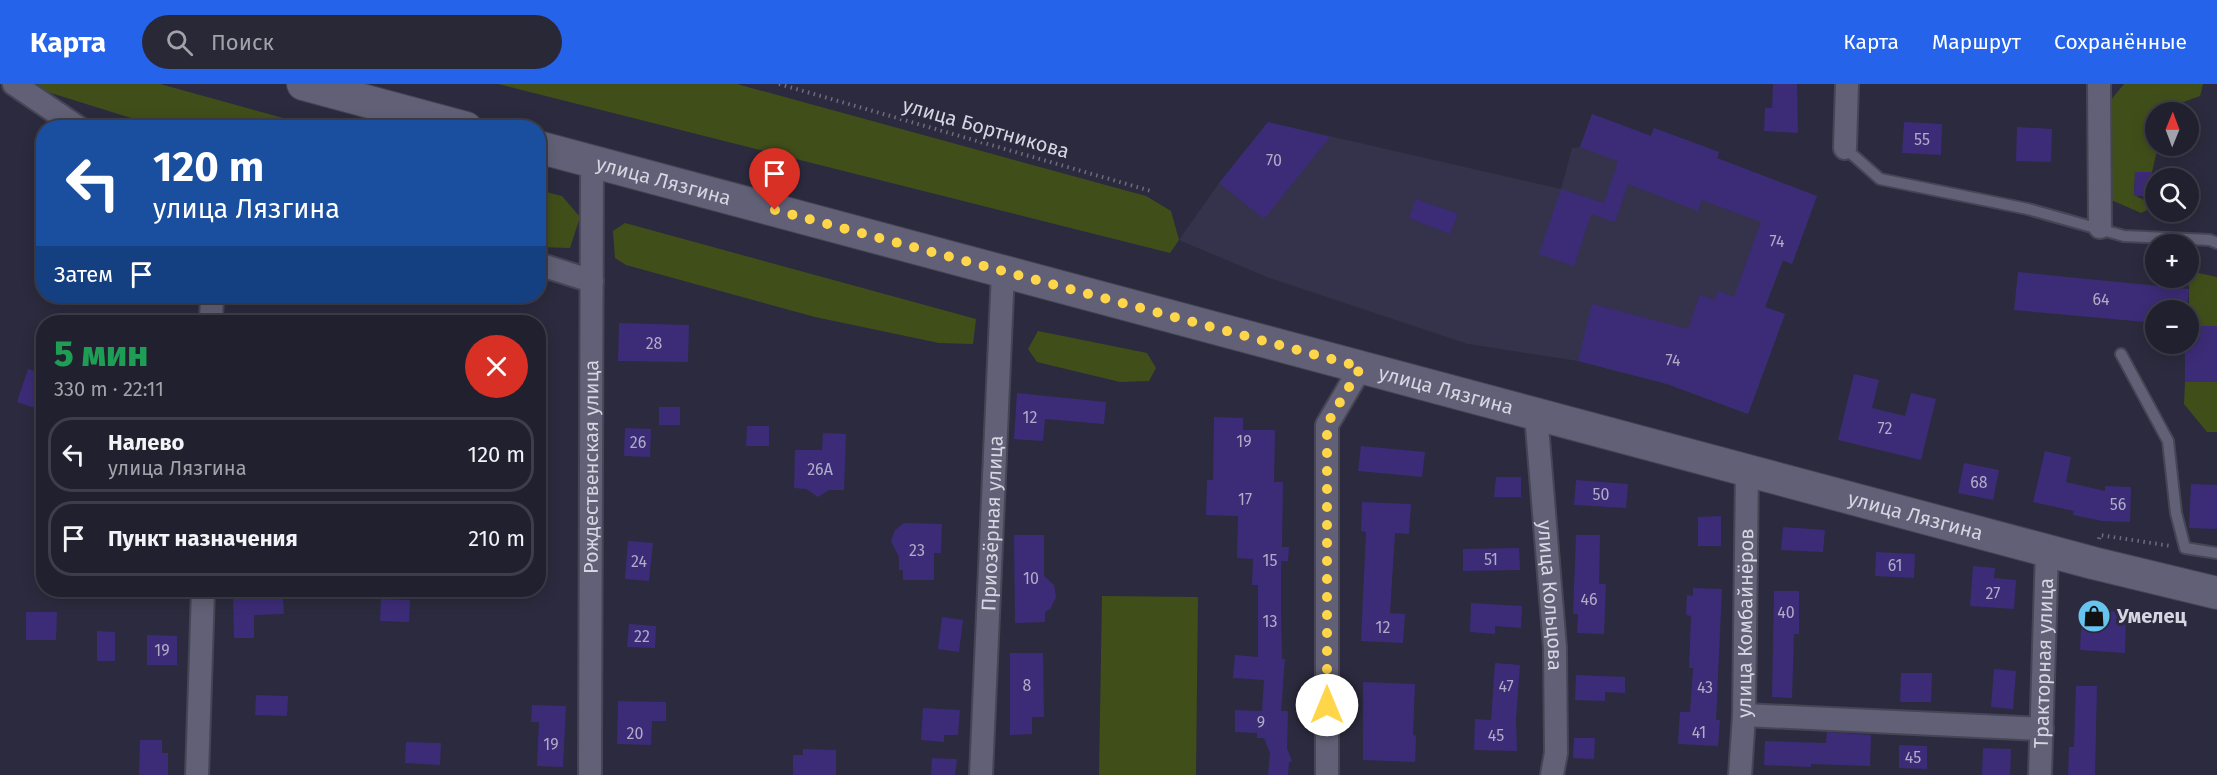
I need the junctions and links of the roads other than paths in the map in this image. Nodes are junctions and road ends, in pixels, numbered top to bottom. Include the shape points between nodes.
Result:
1 (14, 84) edge
2 (303, 84) edge
3 (1847, 84) edge
4 (2099, 84) edge
5 (67, 120) edge
6 (436, 120) edge
7 (1845, 148) joint
8 (546, 149) edge
9 (592, 161) junction
10 (2100, 227) junction
11 (2217, 243) edge
12 (546, 267) edge
13 (1003, 271) junction
14 (592, 281) junction
15 (2121, 354) dead end
16 (1361, 367) junction
17 (1536, 414) junction
18 (1747, 471) junction
19 (2047, 550) junction
20 (2217, 553) edge
21 (2217, 593) edge
22 (203, 597) edge
23 (1744, 715) junction
24 (2042, 729) junction
25 (197, 775) edge
26 (590, 775) edge
27 (981, 775) edge
28 (1327, 775) edge
29 (1552, 775) edge
30 (1740, 775) edge
31 (2040, 775) edge

1 - 5 street
2 - 6 main road
3 - 7 street
4 - 10 street
7 - 10 lane via 1880,179
8 - 9 main road, улица Лязгина
9 - 13 main road, улица Лязгина
9 - 14 street, Рождественская улица
10 - 11 lane via 2124,236
12 - 14 street
13 - 16 main road, улица Лязгина
13 - 27 street, Приозёрная улица
14 - 26 street, Рождественская улица
15 - 20 lane via 2168,441 2176,513 2185,548
16 - 17 main road, улица Лязгина
16 - 28 street via 1327,424
17 - 18 main road, улица Лязгина
17 - 29 street, улица Кольцова via 1555,648 1556,753
18 - 19 main road, улица Лязгина
18 - 23 street, улица Комбайнёров
19 - 21 main road, улица Лязгина
19 - 24 street, Тракторная улица
22 - 25 street
23 - 24 street
23 - 30 street, улица Комбайнёров
24 - 31 street, Тракторная улица

